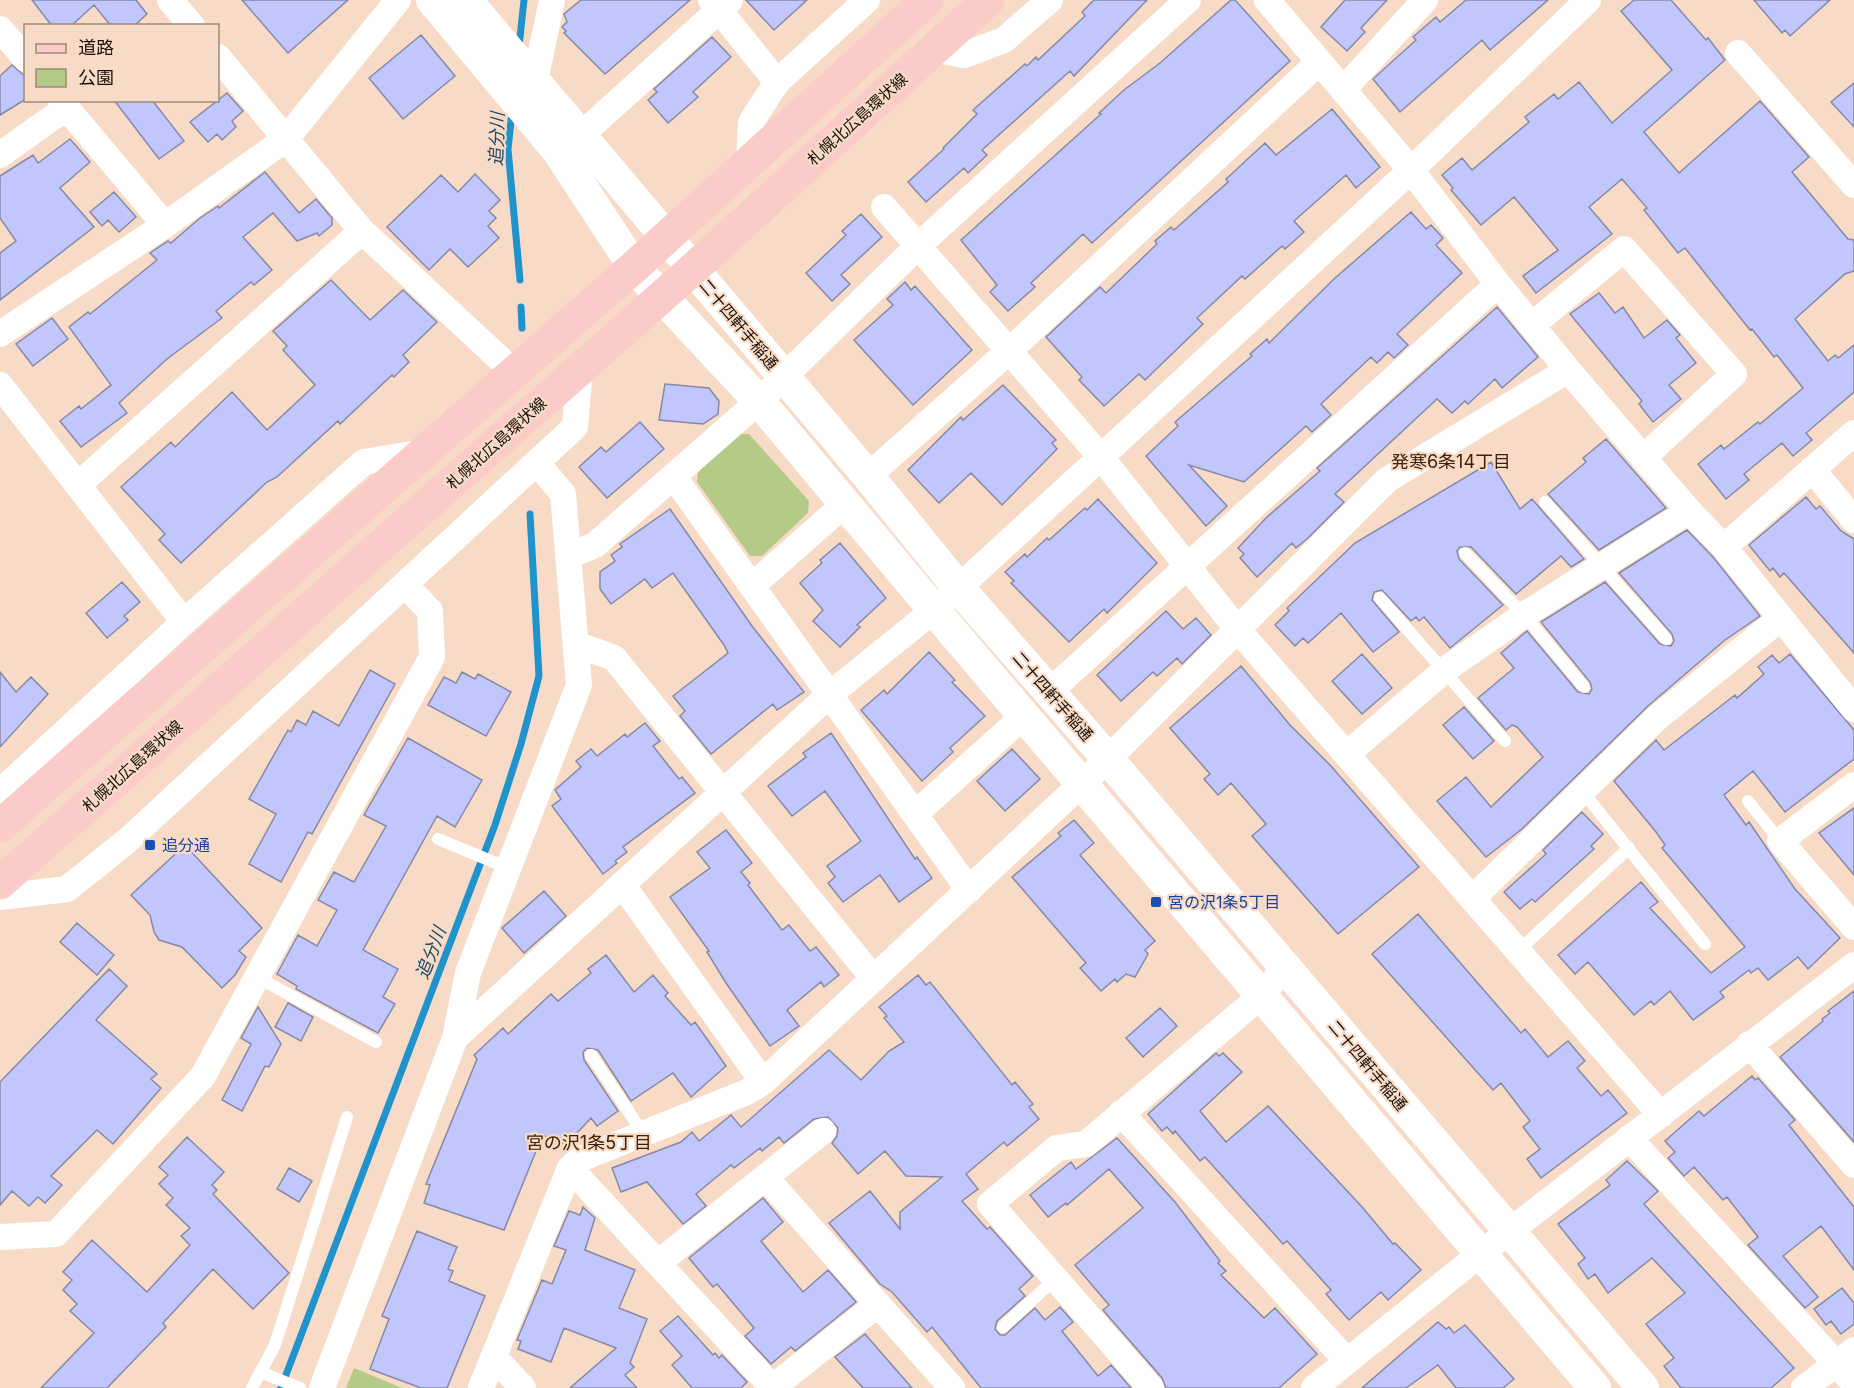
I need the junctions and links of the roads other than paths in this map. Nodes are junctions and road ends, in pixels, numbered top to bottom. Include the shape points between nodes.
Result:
1 (170, 0) edge
2 (398, 0) edge
3 (432, 0) edge
4 (466, 0) edge
5 (552, 0) edge
6 (867, 0) edge
7 (927, 0) edge
8 (988, 0) edge
9 (1050, 0) edge
10 (1188, 0) edge
11 (1267, 0) edge
12 (1425, 0) edge
13 (1588, 0) edge
14 (720, 3) edge
15 (190, 24) edge
16 (0, 29) edge
17 (934, 49) junction
18 (1738, 53) dead end
19 (24, 57) edge
20 (219, 58) edge
21 (1319, 62) junction
22 (532, 77) junction
23 (777, 82) junction
24 (1343, 90) junction
25 (63, 104) edge
26 (531, 118) junction
27 (286, 139) junction
28 (569, 143) junction
29 (0, 154) edge
30 (749, 162) junction
31 (1411, 170) junction
32 (1854, 185) edge
33 (884, 207) dead end
34 (165, 225) junction
35 (362, 231) junction
36 (665, 238) junction
37 (918, 246) junction
38 (634, 267) junction
39 (693, 269) junction
40 (1497, 284) junction
41 (660, 297) junction
42 (1532, 326) junction
43 (0, 334) edge
44 (1009, 351) junction
45 (580, 368) junction
46 (1568, 370) junction
47 (514, 372) junction
48 (784, 377) junction
49 (0, 385) edge
50 (759, 401) junction
51 (1854, 433) edge
52 (424, 452) junction
53 (1101, 457) junction
54 (1643, 458) junction
55 (537, 463) junction
56 (1812, 469) junction
57 (868, 476) junction
58 (674, 477) junction
59 (78, 485) junction
60 (1545, 502) dead end
61 (846, 503) junction
62 (1689, 511) junction
63 (1854, 520) edge
64 (1724, 547) junction
65 (1464, 553) dead end
66 (568, 556) junction
67 (1600, 566) junction
68 (1186, 568) junction
69 (405, 585) junction
70 (752, 586) junction
71 (957, 586) junction
72 (1380, 598) dead end
73 (934, 610) junction
74 (1524, 615) junction
75 (1781, 618) junction
76 (184, 622) junction
77 (1237, 629) junction
78 (1666, 639) dead end
79 (576, 644) junction
80 (1446, 669) junction
81 (1584, 687) dead end
82 (1049, 692) junction
83 (830, 694) junction
84 (1854, 710) edge
85 (1025, 715) junction
86 (1505, 741) dead end
87 (1347, 754) junction
88 (1108, 759) junction
89 (1083, 784) junction
90 (1854, 785) edge
91 (0, 792) edge
92 (1583, 792) junction
93 (722, 793) junction
94 (1748, 801) dead end
95 (915, 814) junction
96 (0, 826) edge
97 (438, 838) dead end
98 (1780, 841) junction
99 (1629, 848) junction
100 (499, 865) junction
101 (0, 883) edge
102 (622, 884) junction
103 (969, 890) junction
104 (0, 897) edge
105 (1472, 899) junction
106 (1854, 927) edge
107 (1705, 944) dead end
108 (1518, 951) junction
109 (1854, 965) edge
110 (1285, 967) junction
111 (257, 976) junction
112 (874, 979) junction
113 (1262, 995) junction
114 (455, 1038) junction
115 (376, 1042) dead end
116 (1749, 1044) junction
117 (591, 1055) dead end
118 (763, 1082) junction
119 (1121, 1113) junction
120 (1661, 1115) junction
121 (348, 1116) dead end
122 (823, 1131) dead end
123 (644, 1134) junction
124 (1629, 1138) junction
125 (1854, 1165) edge
126 (570, 1168) junction
127 (766, 1178) junction
128 (1509, 1231) junction
129 (0, 1236) edge
130 (1480, 1254) junction
131 (658, 1263) junction
132 (1055, 1279) junction
133 (878, 1304) junction
134 (1003, 1327) dead end
135 (494, 1357) junction
136 (1846, 1357) edge
137 (1347, 1361) junction
138 (265, 1374) junction
139 (1854, 1383) edge
140 (1317, 1387) edge
141 (252, 1388) edge
142 (300, 1388) edge
143 (322, 1388) edge
144 (482, 1388) edge
145 (523, 1388) edge
146 (772, 1388) edge
147 (952, 1388) edge
148 (1151, 1388) edge
149 (1595, 1388) edge
150 (1643, 1388) edge
151 (1804, 1388) edge

1 - 15 street
2 - 27 street
3 - 26 street, 二十四軒手稲通
4 - 22 street, 二十四軒手稲通
5 - 22 street
6 - 23 street
7 - 30 main road
8 - 17 main road, 札幌北広島環状線
9 - 17 street via 1004,40 964,55
10 - 37 street
11 - 21 street
12 - 24 street
13 - 31 street
14 - 23 street
14 - 28 street
16 - 19 street
17 - 39 main road, 札幌北広島環状線
18 - 32 street
20 - 27 street
21 - 24 street
21 - 44 street
22 - 26 street
22 - 28 street, 二十四軒手稲通
23 - 30 street via 751,122
24 - 31 street
25 - 29 street
25 - 34 street
26 - 28 street, 二十四軒手稲通
27 - 34 street
27 - 35 street
28 - 36 street, 二十四軒手稲通
28 - 38 street, 二十四軒手稲通
30 - 36 main road
31 - 40 street
31 - 53 street
33 - 37 street
34 - 43 street
35 - 47 street
35 - 59 street
36 - 38 main road
36 - 39 street, 二十四軒手稲通
37 - 44 street
37 - 48 street
38 - 41 street, 二十四軒手稲通
38 - 47 main road
39 - 41 main road, 札幌北広島環状線
39 - 48 street, 二十四軒手稲通
40 - 42 street
40 - 68 street
41 - 45 main road, 札幌北広島環状線
41 - 50 street, 二十四軒手稲通
42 - 46 street
42 - 54 street via 1624,249 1734,374
44 - 53 street
44 - 57 street
45 - 55 street via 575,428
45 - 101 main road, 札幌北広島環状線
46 - 54 street
46 - 77 street via 1387,480
47 - 52 main road
48 - 50 street
48 - 57 street, 二十四軒手稲通
49 - 59 street
50 - 58 street
50 - 61 street, 二十四軒手稲通
51 - 56 street
52 - 76 street via 363,462
52 - 96 main road
53 - 68 street
53 - 71 street
54 - 62 street
55 - 66 street via 563,494
55 - 69 street
56 - 63 street
56 - 64 street
57 - 71 street, 二十四軒手稲通
58 - 66 street via 595,545
58 - 70 street
59 - 76 street
60 - 67 lane
61 - 70 street
61 - 73 street, 二十四軒手稲通
62 - 64 street
62 - 67 street
64 - 75 street
65 - 74 lane
66 - 79 street
67 - 74 street
67 - 78 lane
68 - 77 street
68 - 82 street
69 - 104 street via 128,840 67,889
69 - 111 street via 430,611 432,657
70 - 83 street
71 - 73 street
71 - 82 street, 二十四軒手稲通
72 - 80 lane
73 - 83 street
73 - 85 street, 二十四軒手稲通
74 - 80 street
74 - 81 lane
75 - 84 street
75 - 92 street via 1658,717
76 - 91 street
77 - 87 street
77 - 88 street
79 - 93 street via 614,658
79 - 100 street via 579,685
80 - 86 lane
80 - 87 street
82 - 88 street, 二十四軒手稲通
83 - 93 street
83 - 95 street
85 - 89 street, 二十四軒手稲通
85 - 95 street
87 - 105 street
88 - 89 street
88 - 110 street, 二十四軒手稲通
89 - 103 street
89 - 113 street, 二十四軒手稲通
90 - 98 street
92 - 99 lane
92 - 105 street
93 - 102 street
93 - 112 street
94 - 98 lane
95 - 103 street
97 - 100 lane
98 - 106 street
99 - 107 lane
99 - 108 lane
100 - 114 street via 468,973
102 - 114 street
102 - 118 street
103 - 112 street
105 - 108 street
108 - 120 street
109 - 116 street
110 - 113 street
110 - 128 street, 二十四軒手稲通
111 - 115 lane
111 - 129 street via 203,1076 56,1234
112 - 118 street
113 - 119 street
113 - 130 street, 二十四軒手稲通
114 - 143 street
116 - 120 street
116 - 125 street
117 - 123 lane
118 - 123 street
119 - 132 street via 1086,1144 1057,1148 990,1204
119 - 137 street
120 - 124 street
121 - 138 lane
122 - 127 street
123 - 126 street via 580,1158
124 - 128 street
124 - 136 street
126 - 131 street
126 - 135 street
127 - 131 street
127 - 133 street
128 - 130 street
128 - 150 street, 二十四軒手稲通
130 - 137 street
130 - 149 street, 二十四軒手稲通
131 - 146 street
132 - 134 lane
132 - 148 street
133 - 146 street
133 - 147 street
135 - 144 street
135 - 145 street
136 - 139 street
136 - 151 street
137 - 140 street
138 - 141 lane
138 - 142 lane

